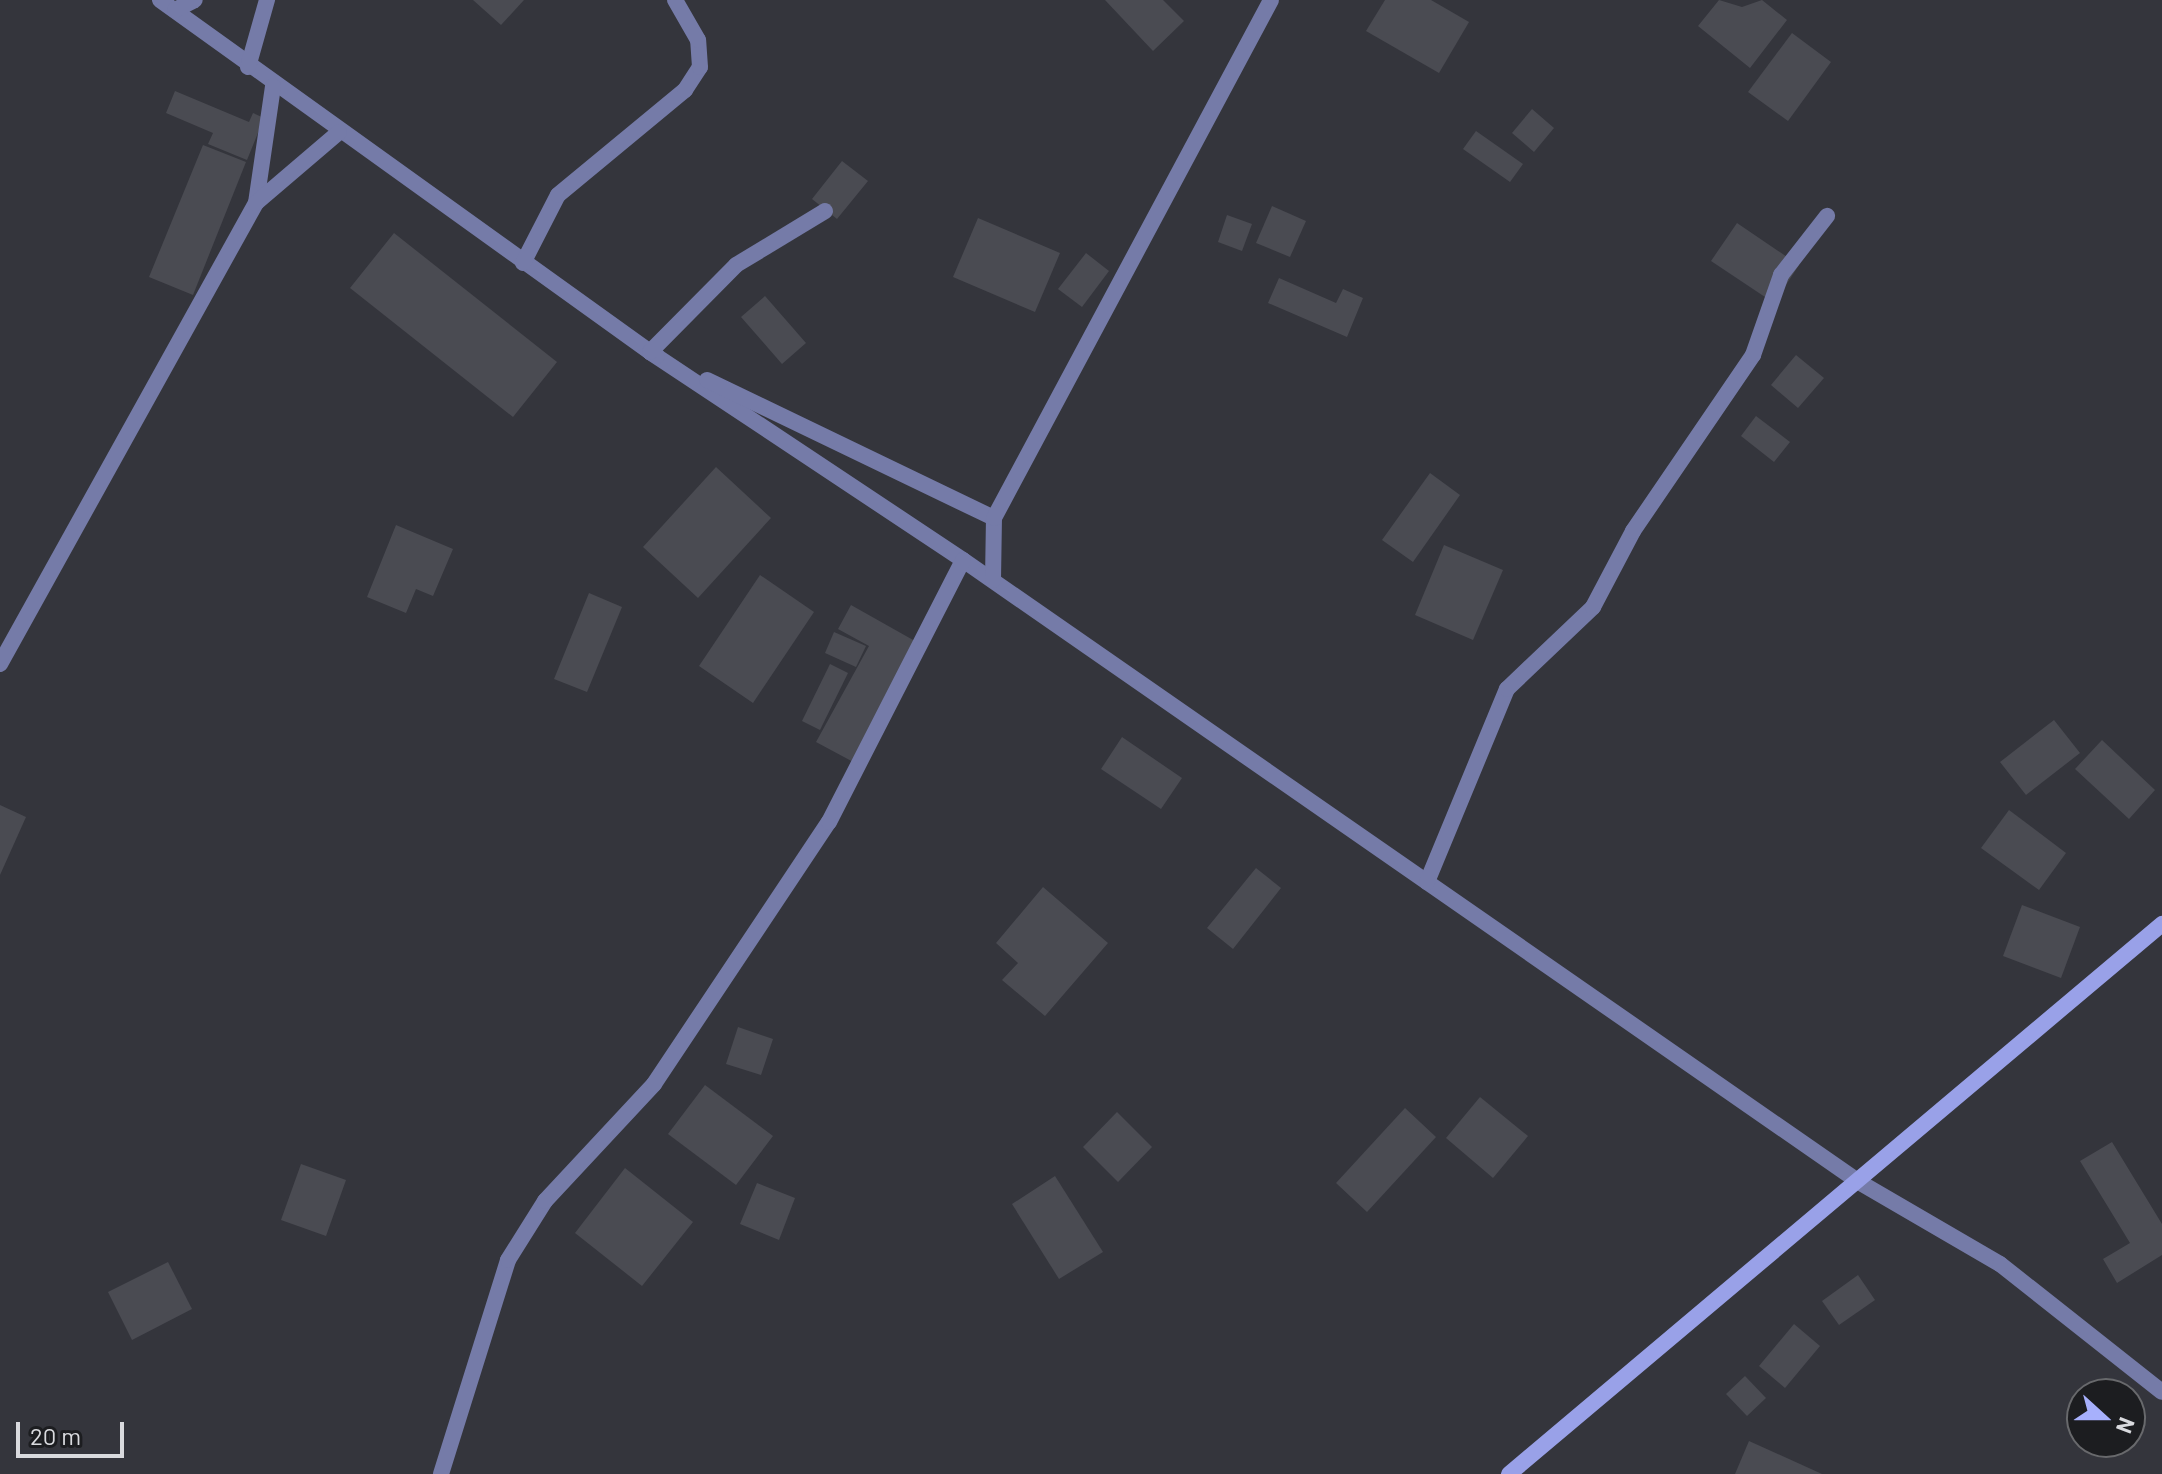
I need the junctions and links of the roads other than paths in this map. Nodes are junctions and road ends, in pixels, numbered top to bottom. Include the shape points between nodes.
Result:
1 (160, 0) edge
2 (195, 0) edge
3 (267, 0) edge
4 (675, 0) edge
5 (1271, 0) edge
6 (175, 10) junction
7 (248, 67) junction
8 (273, 86) junction
9 (339, 132) junction
10 (256, 203) junction
11 (825, 211) dead end
12 (1827, 216) dead end
13 (523, 263) junction
14 (650, 352) junction
15 (994, 518) junction
16 (963, 560) junction
17 (993, 580) junction
18 (0, 664) edge
19 (1427, 882) junction
20 (2162, 924) edge
21 (1859, 1182) junction
22 (2162, 1392) edge
23 (441, 1474) edge
24 (1509, 1474) edge

1 - 6 street
2 - 6 street
3 - 7 street
4 - 13 street via 698,40 700,67 685,90 558,195
5 - 15 street
6 - 7 street
7 - 8 street
8 - 9 street
8 - 10 street
9 - 10 street
9 - 13 street
10 - 18 street
11 - 14 street via 736,265
12 - 19 street via 1781,275 1753,355 1633,531 1593,607 1507,689
13 - 14 street
14 - 15 street
14 - 16 street
15 - 17 street
16 - 17 street
16 - 23 street via 829,822 654,1084 545,1201 508,1260
17 - 19 street
19 - 21 street
20 - 21 street
21 - 22 street via 2000,1264
21 - 24 street

